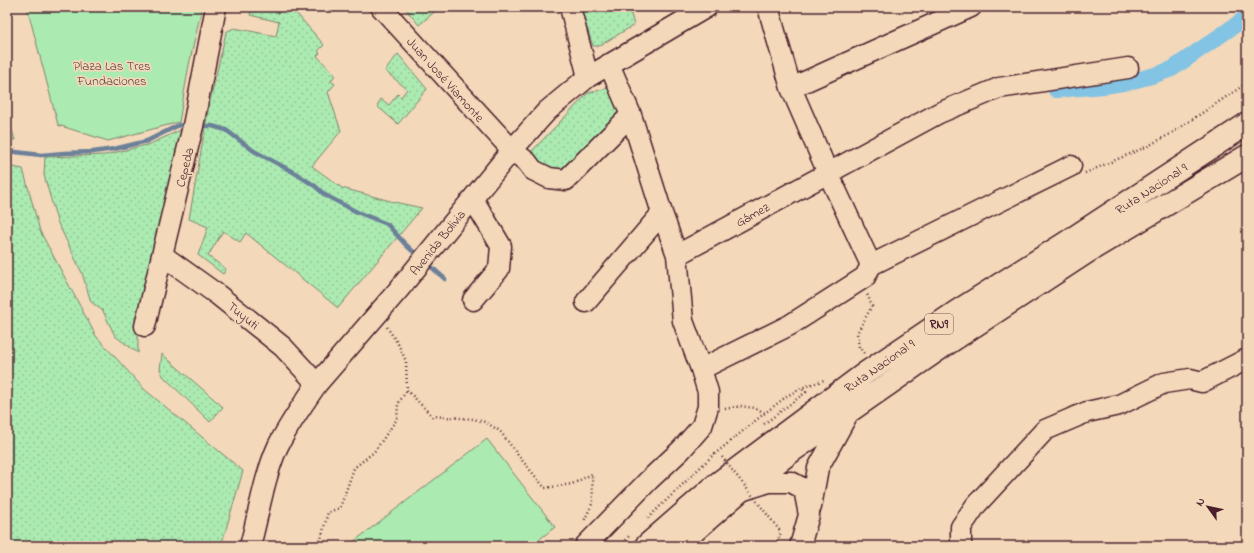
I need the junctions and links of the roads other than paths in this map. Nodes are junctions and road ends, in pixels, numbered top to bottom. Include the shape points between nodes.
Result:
1 (216, 7) edge
2 (381, 7) edge
3 (570, 7) edge
4 (707, 7) edge
5 (768, 7) edge
6 (971, 7) edge
7 (609, 64) junction
8 (1128, 68) dead end
9 (588, 77) junction
10 (791, 88) junction
11 (631, 115) junction
12 (1247, 124) edge
13 (512, 150) junction
14 (1247, 156) edge
15 (1071, 166) dead end
16 (828, 173) junction
17 (473, 199) junction
18 (662, 213) junction
19 (162, 255) junction
20 (677, 255) junction
21 (871, 265) junction
22 (473, 300) dead end
23 (586, 302) dead end
24 (145, 326) dead end
25 (1247, 359) edge
26 (701, 369) junction
27 (317, 384) junction
28 (849, 412) junction
29 (740, 491) junction
30 (809, 514) junction
31 (250, 546) edge
32 (585, 546) edge
33 (646, 546) edge
34 (677, 546) edge
35 (800, 546) edge
36 (961, 546) edge

1 - 19 street, Cepeda via 192,134
2 - 13 street, Juan José Viamonte
3 - 9 street
4 - 7 street, Avenida Bolivia
5 - 10 street
6 - 10 street
7 - 9 street, Avenida Bolivia
7 - 11 street
8 - 16 street, Gámez via 999,88 939,113
9 - 13 street, Avenida Bolivia via 547,111
10 - 16 street
11 - 13 street, Juan José Viamonte via 566,180 549,178 533,170
11 - 18 street
12 - 33 highway, Ruta Nacional 9 / RN9 via 867,372 717,484
13 - 17 street, Avenida Bolivia
14 - 28 highway, Ruta Nacional 9 / RN9 via 1074,261 942,347
15 - 21 street
16 - 20 street, Gámez
16 - 21 street
17 - 22 street via 501,246 498,269
17 - 27 street, Avenida Bolivia
18 - 20 street
18 - 23 street
19 - 24 street, Cepeda
19 - 27 street, Tuyuti via 218,294 283,347
20 - 26 street via 683,321
21 - 26 street via 865,277 790,325
25 - 36 street via 1202,382 1190,379 1164,383 1118,405 1087,412 1045,430 976,505 961,527
26 - 32 street via 708,392 708,407 702,426
27 - 31 street, Avenida Bolivia via 278,447 268,472
28 - 29 highway, Ruta Nacional 9 / RN9
28 - 30 street via 818,468
29 - 30 street via 769,482 791,482 804,489
29 - 34 highway, Ruta Nacional 9 / RN9
30 - 35 street

